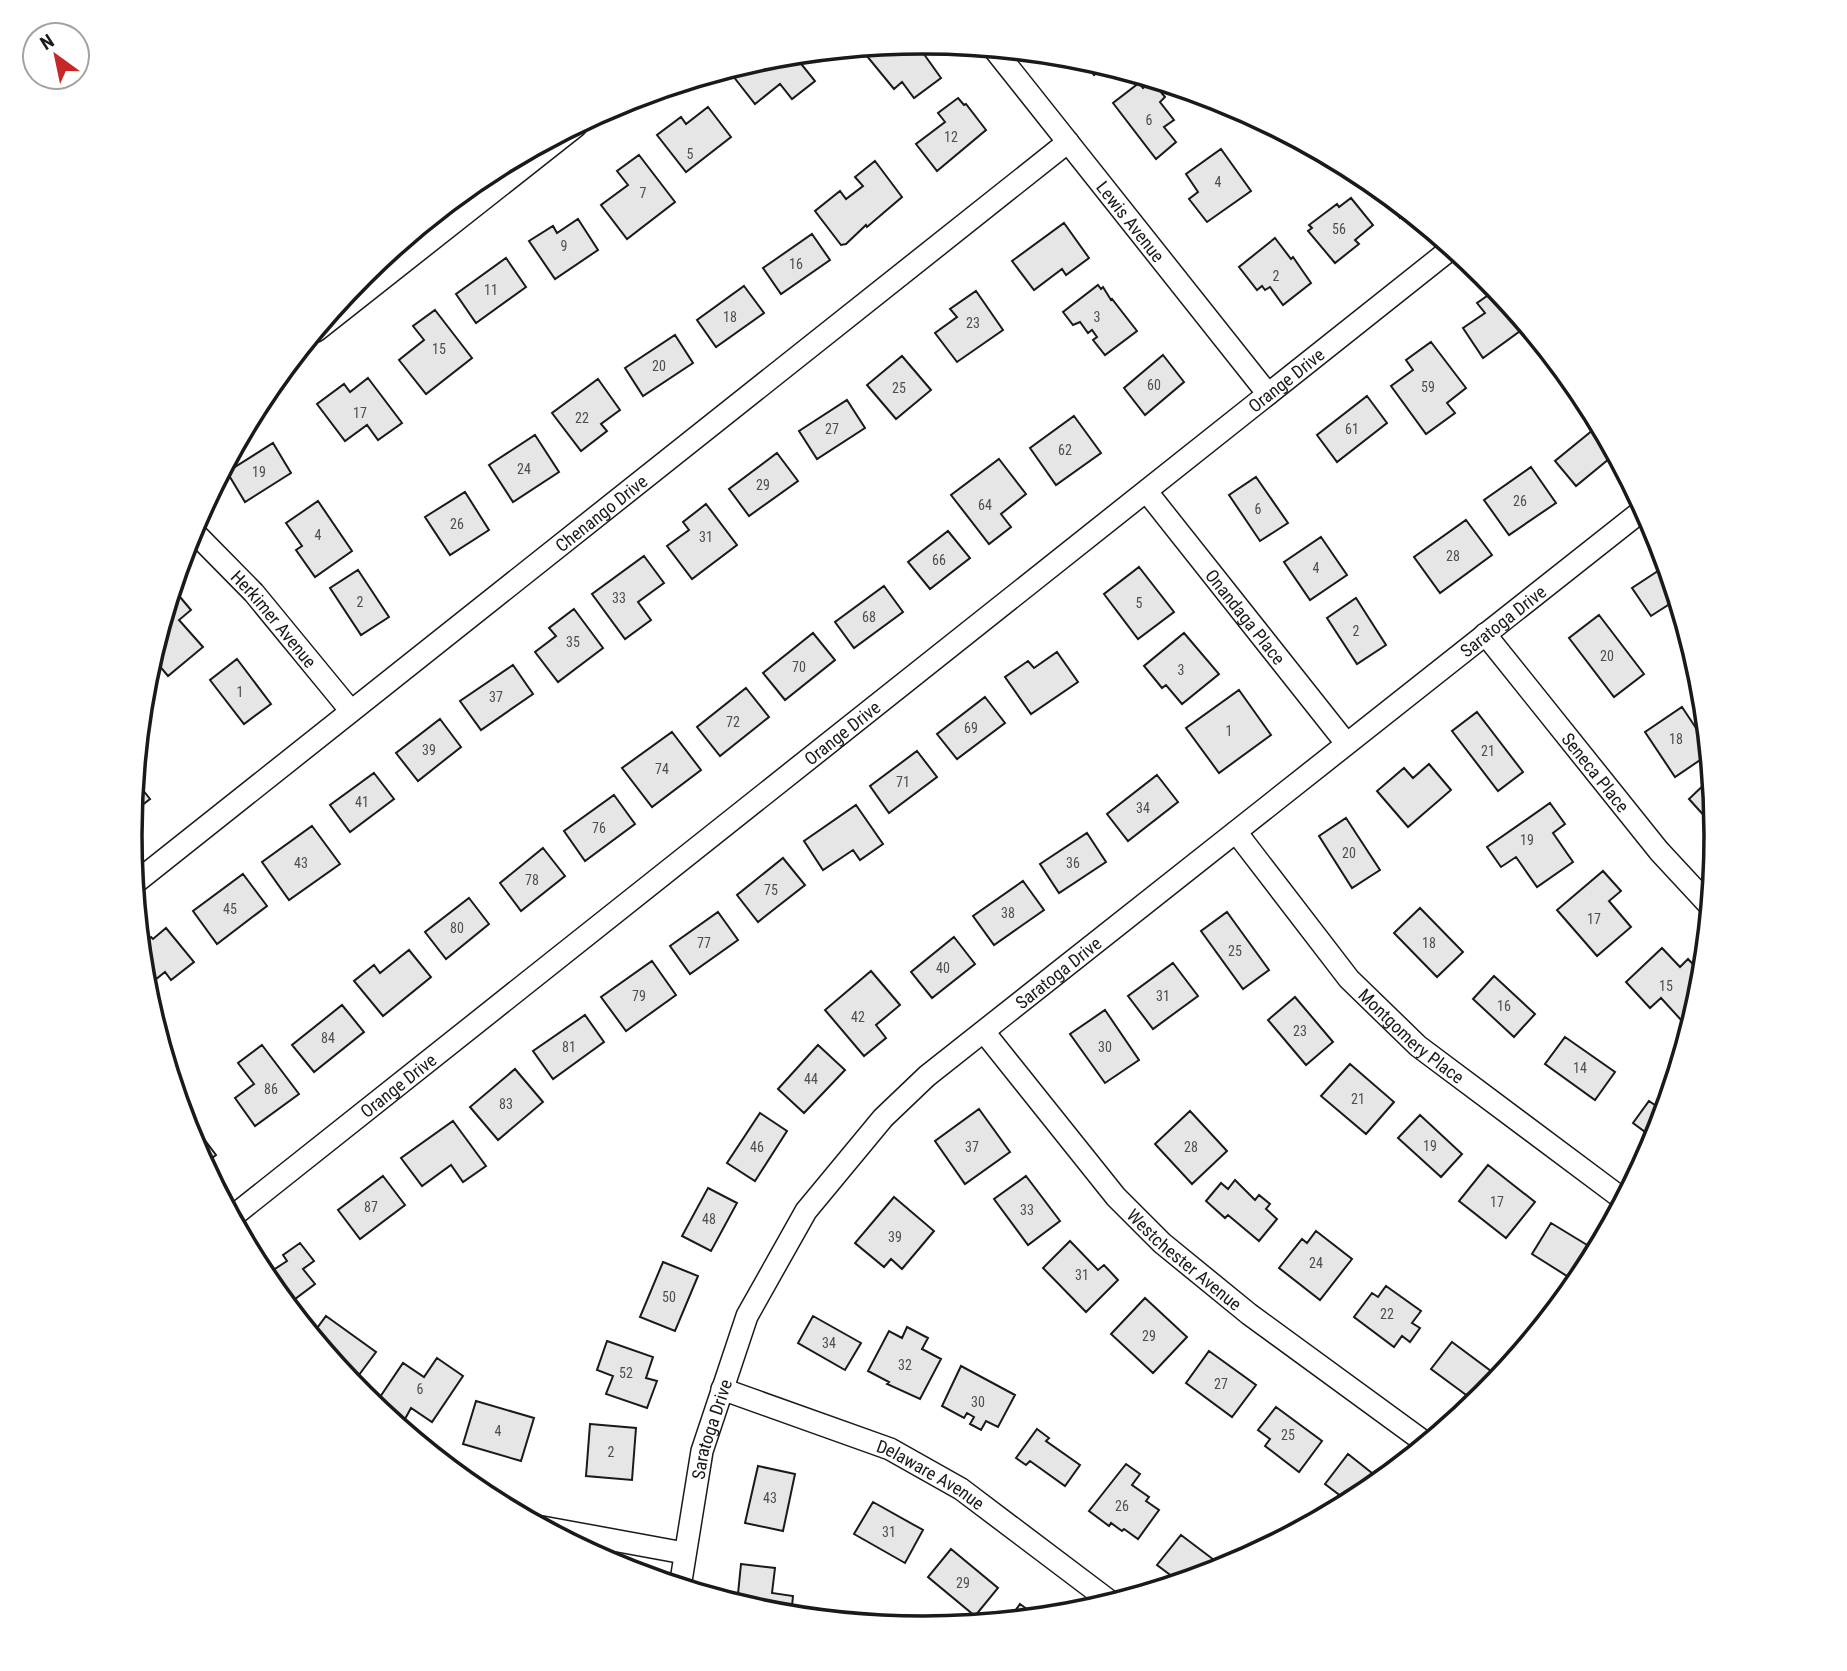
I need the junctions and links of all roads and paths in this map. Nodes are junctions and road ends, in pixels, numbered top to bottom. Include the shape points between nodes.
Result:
1 (1002, 59) edge
2 (1068, 142) junction
3 (537, 157) edge
4 (1445, 254) edge
5 (354, 301) edge
6 (1268, 394) junction
7 (1147, 492) junction
8 (1635, 516) edge
9 (201, 540) edge
10 (1485, 634) junction
11 (351, 711) junction
12 (1346, 743) junction
13 (1236, 832) junction
14 (144, 876) edge
15 (1702, 897) edge
16 (984, 1032) junction
17 (1617, 1195) edge
18 (239, 1211) edge
19 (722, 1389) junction
20 (1420, 1439) edge
21 (571, 1532) edge
22 (684, 1553) junction
23 (681, 1578) edge
24 (1102, 1596) edge

1 - 2 street, Lewis Avenue
2 - 6 street, Lewis Avenue
2 - 11 street, Chenango Drive
3 - 5 street
4 - 6 street, Orange Drive
6 - 7 street, Orange Drive
7 - 12 street, Onandaga Place
7 - 18 street, Orange Drive
8 - 10 street, Saratoga Drive
9 - 11 street, Herkimer Avenue via 254,593
10 - 12 street, Saratoga Drive
10 - 15 street, Seneca Place via 1658,851
11 - 14 street, Chenango Drive
12 - 13 street, Saratoga Drive
13 - 16 street, Saratoga Drive
13 - 17 street, Montgomery Place via 1349,979 1418,1046
16 - 19 street, Saratoga Drive via 926,1076 883,1118 806,1211 747,1316
16 - 20 street, Westchester Avenue via 1116,1197 1162,1243
19 - 22 street, Saratoga Drive via 702,1451
19 - 24 street, Delaware Avenue via 890,1449 961,1489
21 - 22 street
22 - 23 street, Saratoga Drive

